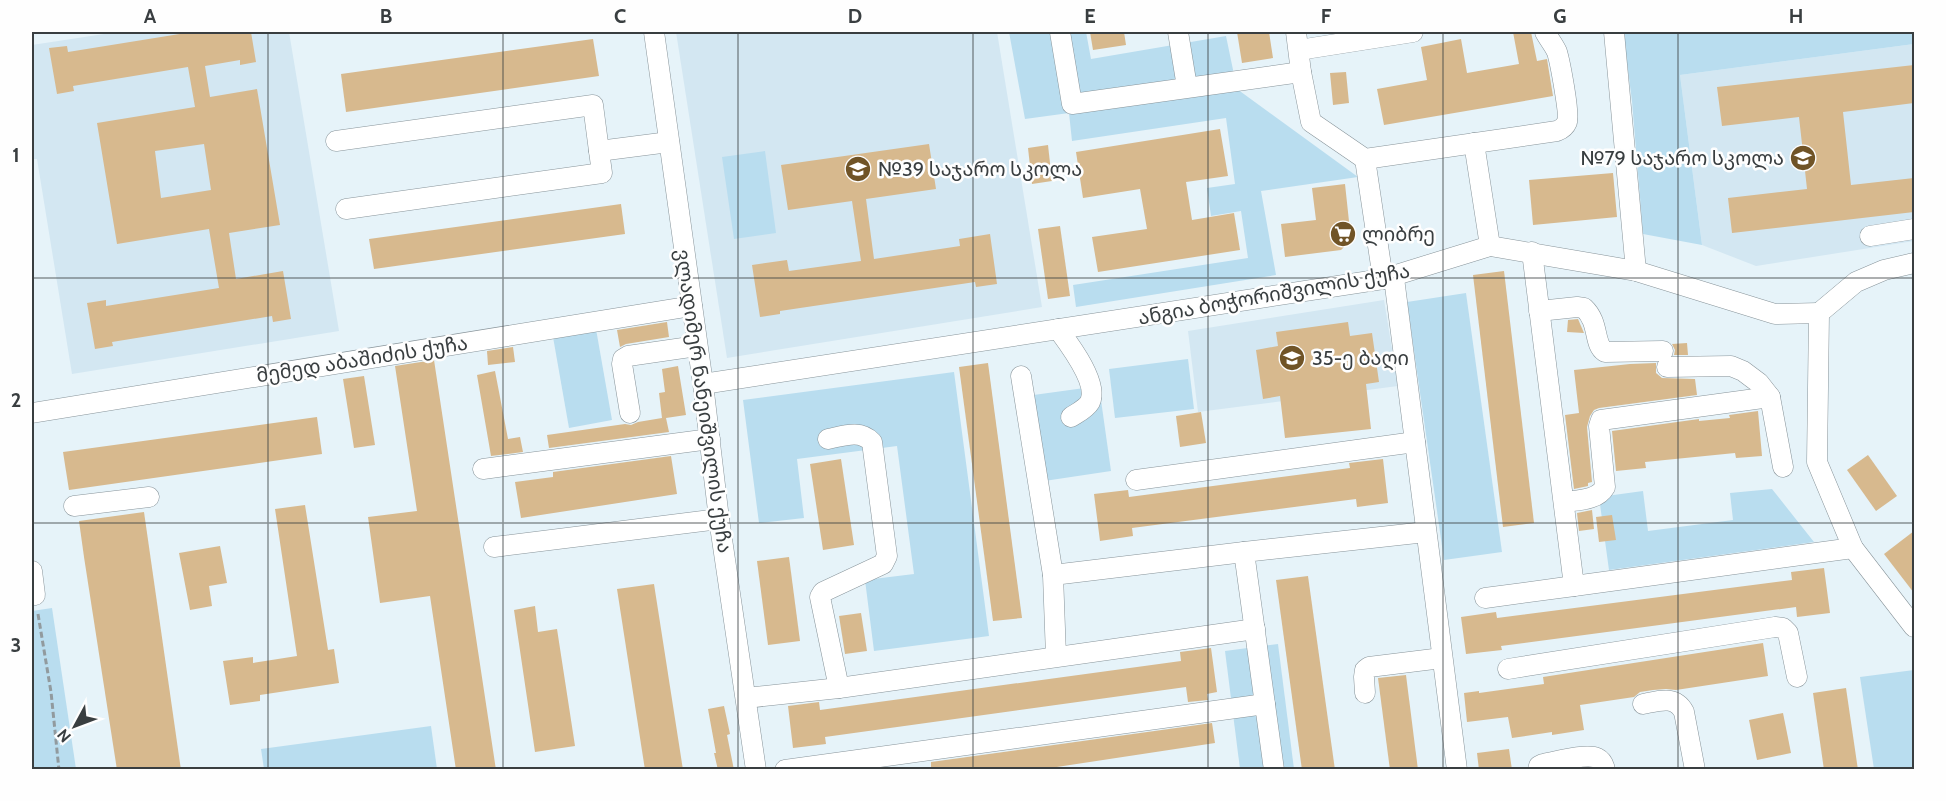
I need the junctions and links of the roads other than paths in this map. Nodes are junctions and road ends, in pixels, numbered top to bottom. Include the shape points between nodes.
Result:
1 (654, 32) edge
2 (1060, 32) edge
3 (1178, 32) edge
4 (1413, 32) edge
5 (1545, 32) edge
6 (1614, 32) edge
7 (1297, 41) edge
8 (1301, 72) junction
9 (1187, 87) junction
10 (336, 141) dead end
11 (669, 142) junction
12 (1474, 143) junction
13 (599, 151) junction
14 (1365, 159) junction
15 (346, 209) dead end
16 (1914, 229) edge
17 (1870, 236) dead end
18 (1490, 246) junction
19 (1532, 252) junction
20 (1914, 262) edge
21 (1636, 271) junction
22 (1389, 278) junction
23 (692, 306) junction
24 (1539, 311) junction
25 (1819, 313) junction
26 (1058, 329) junction
27 (698, 346) junction
28 (1021, 376) dead end
29 (703, 384) junction
30 (1770, 396) junction
31 (32, 413) edge
32 (630, 413) dead end
33 (1071, 417) dead end
34 (710, 439) junction
35 (828, 439) dead end
36 (1415, 442) junction
37 (1784, 467) dead end
38 (483, 469) dead end
39 (1136, 480) dead end
40 (149, 497) dead end
41 (1564, 502) junction
42 (74, 506) dead end
43 (719, 519) junction
44 (1426, 532) junction
45 (494, 548) dead end
46 (1853, 548) junction
47 (1244, 552) junction
48 (32, 571) edge
49 (1053, 575) junction
50 (1574, 586) junction
51 (35, 595) road end
52 (1485, 598) dead end
53 (1914, 627) edge
54 (1255, 629) junction
55 (1056, 656) junction
56 (1442, 658) junction
57 (1508, 669) dead end
58 (1797, 676) dead end
59 (839, 688) junction
60 (1365, 693) dead end
61 (746, 698) junction
62 (1265, 704) junction
63 (1643, 704) dead end
64 (756, 770) edge
65 (785, 770) edge
66 (1274, 770) edge
67 (1456, 770) edge
68 (1538, 770) edge
69 (1605, 770) edge
70 (1695, 770) edge

1 - 11 street, ვლადიმერ ნანეიშვილის ქუჩა
2 - 9 street via 1072,104
3 - 9 street
4 - 7 street
5 - 12 street via 1557,51 1566,99 1568,117 1563,129
6 - 21 street
7 - 8 street
8 - 9 street
8 - 14 street via 1311,122
10 - 13 street via 593,105
11 - 13 street
11 - 23 street, ვლადიმერ ნანეიშვილის ქუჩა
12 - 14 street
12 - 18 street
13 - 15 street via 602,173
14 - 22 street
16 - 17 street
18 - 19 street, ანგია ბოჭორიშვილის ქუჩა
18 - 22 street, ანგია ბოჭორიშვილის ქუჩა
19 - 21 street, ანგია ბოჭორიშვილის ქუჩა
19 - 24 street
20 - 25 street via 1856,282
21 - 25 street, ანგია ბოჭორიშვილის ქუჩა via 1776,314
22 - 26 street, ანგია ბოჭორიშვილის ქუჩა
22 - 36 street
23 - 27 street, ვლადიმერ ნანეიშვილის ქუჩა
23 - 31 street, მემედ აბაშიძის ქუჩა
24 - 30 street via 1584,308 1593,319 1598,344 1605,352 1731,366 1759,382
24 - 41 street
25 - 46 street via 1817,462
26 - 29 street, ანგია ბოჭორიშვილის ქუჩა
26 - 33 street via 1084,367 1091,391 1090,402
27 - 29 street, ვლადიმერ ნანეიშვილის ქუჩა
27 - 32 street via 624,359
28 - 49 street
29 - 34 street, ვლადიმერ ნანეიშვილის ქუჩა
30 - 37 street
30 - 41 street via 1601,420 1605,487 1595,497
34 - 38 street
34 - 43 street, ვლადიმერ ნანეიშვილის ქუჩა
35 - 59 street via 858,434 872,442 887,556 883,564 823,592 820,597
36 - 39 street
36 - 44 street
40 - 42 street
41 - 50 street
43 - 45 street
43 - 61 street, ვლადიმერ ნანეიშვილის ქუჩა
44 - 47 street
44 - 56 street
46 - 50 street
46 - 53 street
47 - 49 street
47 - 54 street
48 - 51 street
49 - 55 street
50 - 52 street
54 - 55 street
54 - 62 street
55 - 59 street
56 - 60 street via 1369,667 1365,670
56 - 67 street
57 - 58 street via 1775,627 1788,633
59 - 61 street
61 - 64 street, ვლადიმერ ნანეიშვილის ქუჩა
62 - 65 street
62 - 66 street
63 - 70 street via 1670,700 1680,705
68 - 69 street via 1543,764 1586,756 1597,757

